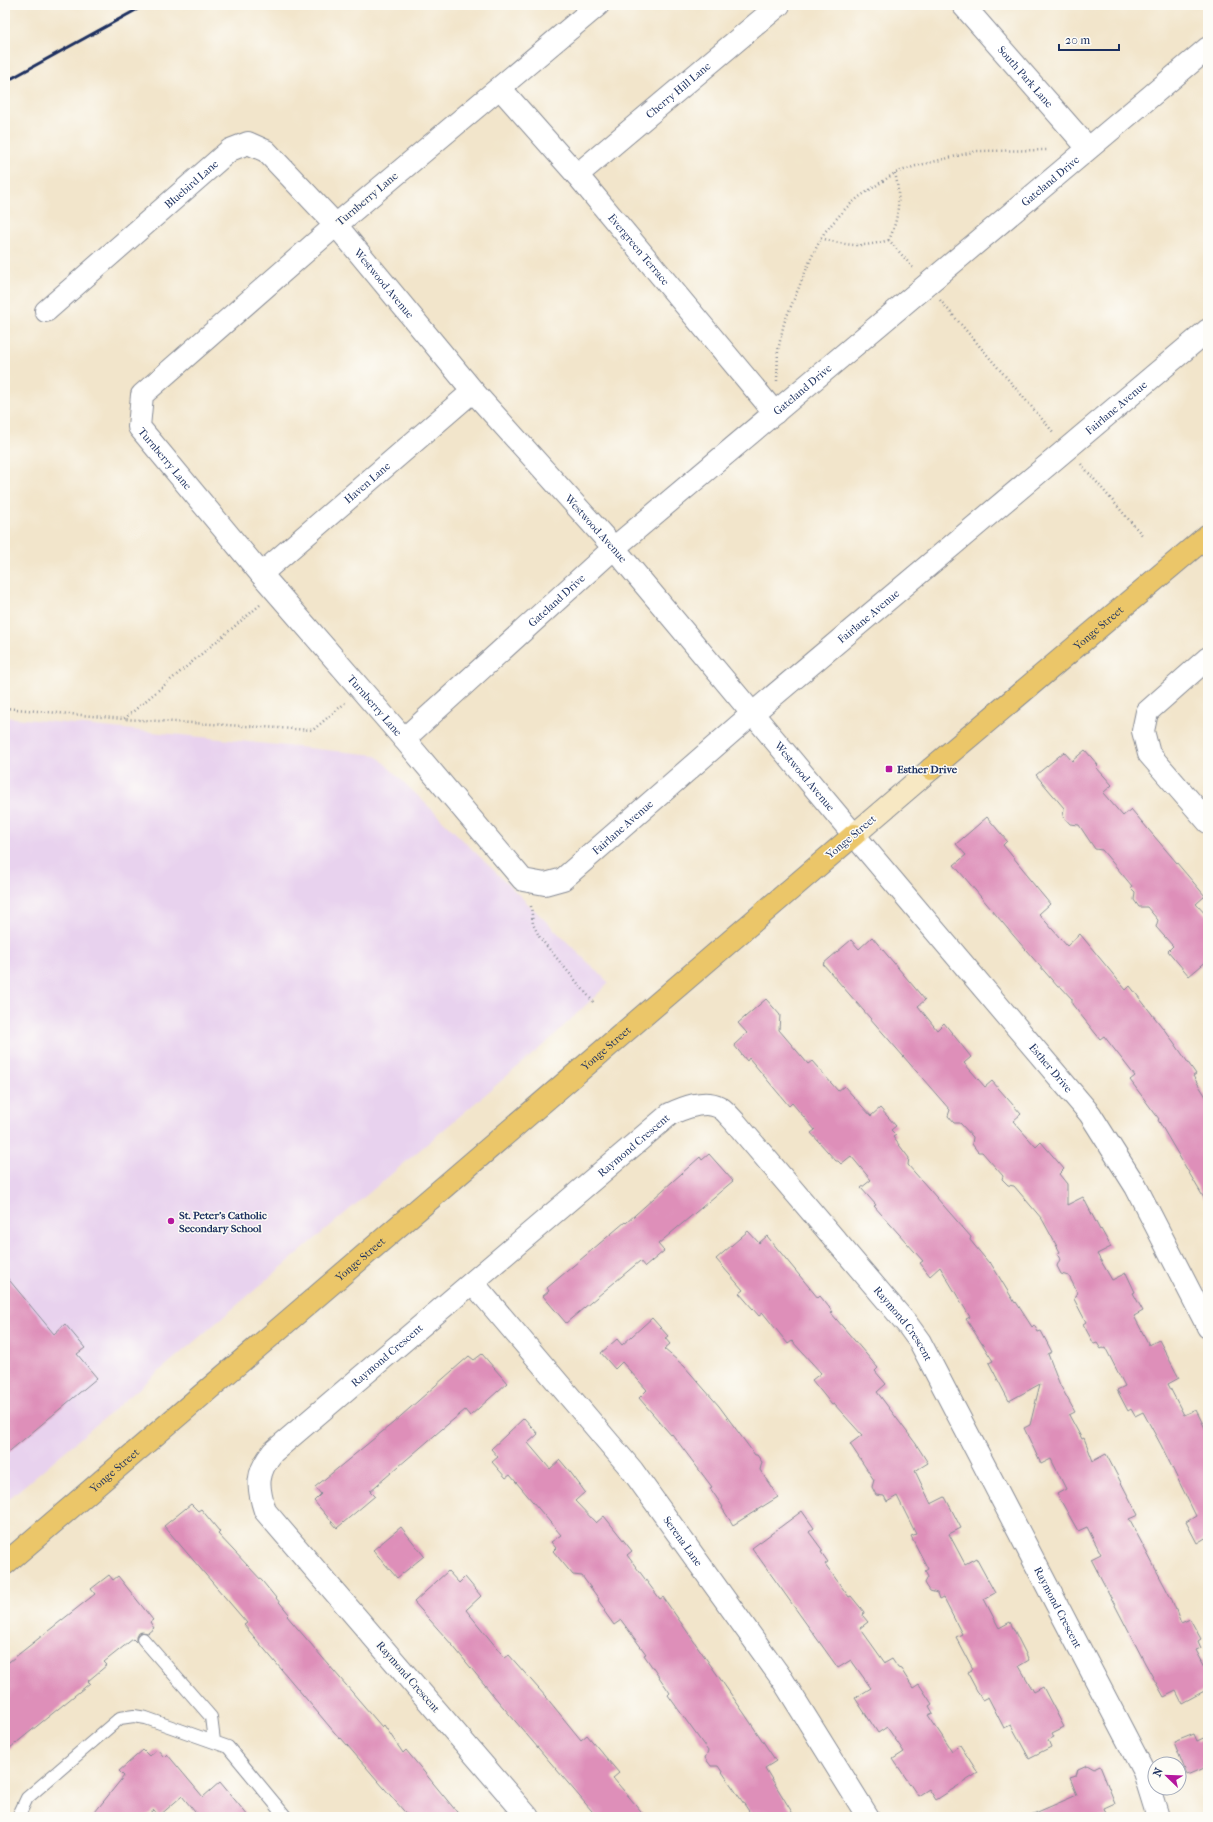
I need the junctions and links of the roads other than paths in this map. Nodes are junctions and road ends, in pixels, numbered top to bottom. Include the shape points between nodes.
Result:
1 (598, 5) edge
2 (779, 5) edge
3 (964, 5) edge
4 (1208, 48) edge
5 (500, 88) junction
6 (1088, 148) junction
7 (577, 175) junction
8 (336, 225) junction
9 (46, 311) dead end
10 (1208, 330) edge
11 (473, 392) junction
12 (775, 413) junction
13 (1208, 535) edge
14 (614, 548) junction
15 (261, 574) junction
16 (1208, 658) edge
17 (752, 714) junction
18 (404, 738) junction
19 (1208, 822) edge
20 (854, 835) junction
21 (523, 880) joint
22 (473, 1283) junction
23 (1208, 1327) edge
24 (5, 1564) edge
25 (143, 1639) dead end
26 (214, 1741) junction
27 (18, 1817) edge
28 (286, 1817) edge
29 (528, 1817) edge
30 (868, 1817) edge
31 (1158, 1817) edge

1 - 5 street, Turnberry Lane
2 - 7 street, Cherry Hill Lane
3 - 6 street, South Park Lane
4 - 6 street, Gateland Drive
5 - 7 street, Evergreen Terrace
5 - 8 street, Turnberry Lane
6 - 12 street, Gateland Drive
7 - 12 street, Evergreen Terrace
8 - 9 street, Bluebird Lane via 266,151 248,143 230,150
8 - 11 street, Westwood Avenue
8 - 15 street, Turnberry Lane via 142,395 139,427
10 - 17 street, Fairlane Avenue
11 - 14 street, Westwood Avenue
11 - 15 street, Haven Lane
12 - 14 street, Gateland Drive
13 - 20 main road, Yonge Street
14 - 17 street, Westwood Avenue
14 - 18 street, Gateland Drive
15 - 18 street, Turnberry Lane
16 - 19 street via 1154,704 1147,712 1142,731 1149,754
17 - 20 street, Westwood Avenue
17 - 21 street, Fairlane Avenue via 563,879 545,884
18 - 21 street, Turnberry Lane
20 - 23 street, Esther Drive via 1090,1114 1136,1187
20 - 24 main road, Yonge Street
22 - 29 street, Raymond Crescent via 273,1452 260,1472 260,1493 265,1511
22 - 30 street, Serena Lane via 632,1470 782,1679
22 - 31 street, Raymond Crescent via 670,1114 701,1104 719,1106 920,1342 1144,1772
25 - 26 lane via 212,1717
26 - 27 lane via 146,1718 120,1718 28,1798
26 - 28 lane via 228,1747

